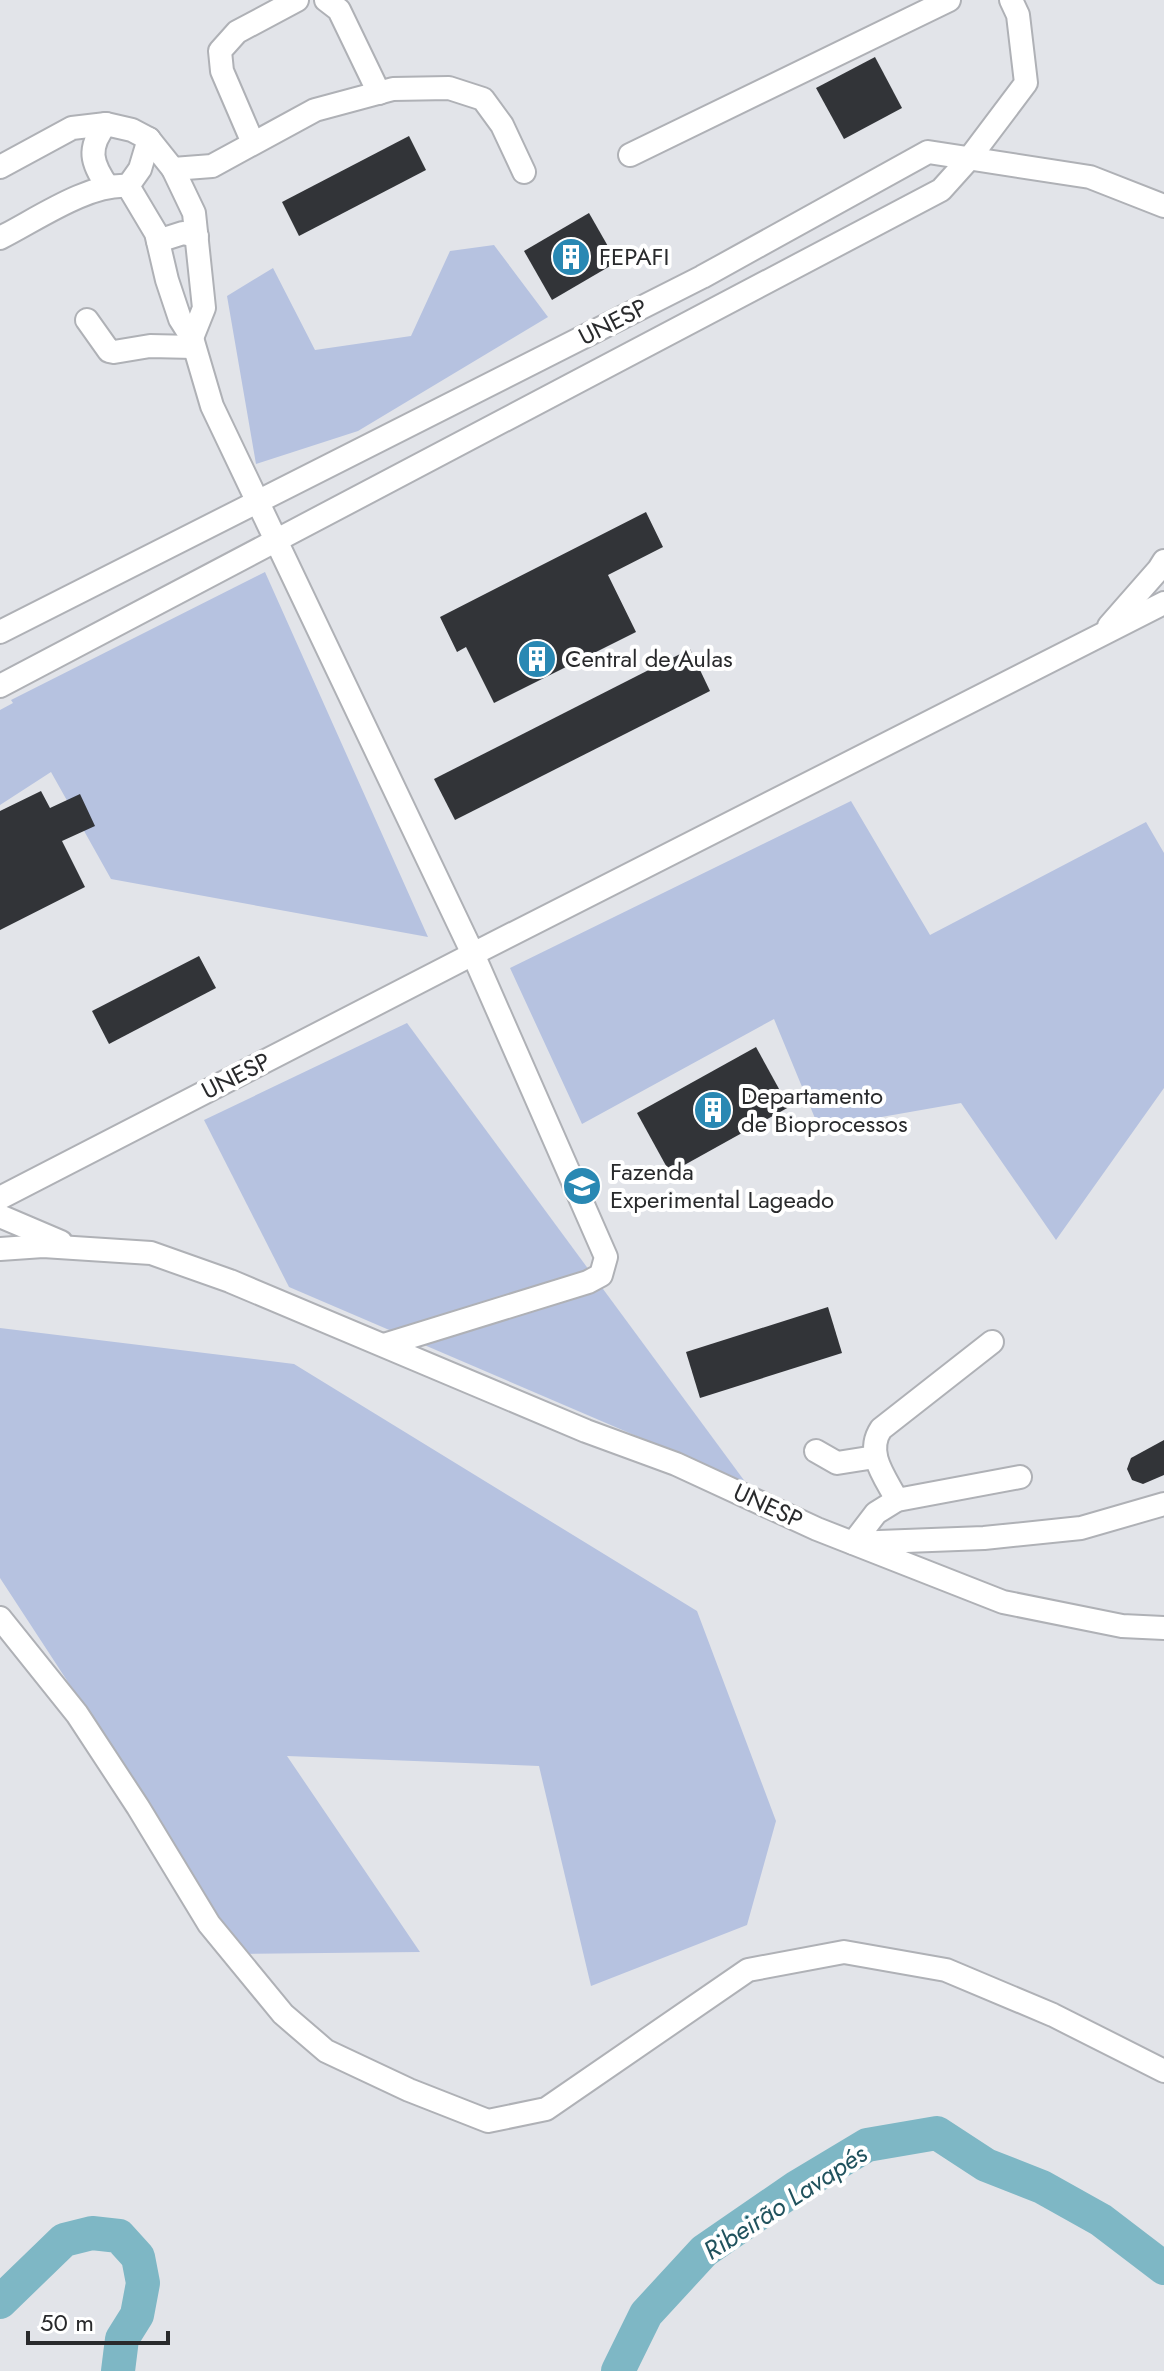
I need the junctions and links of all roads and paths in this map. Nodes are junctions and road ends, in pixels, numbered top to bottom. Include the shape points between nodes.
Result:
1 (297, 0) edge
2 (326, 0) edge
3 (949, 0) edge
4 (1011, 0) edge
5 (379, 93) junction
6 (106, 124) junction
7 (149, 139) junction
8 (253, 143) junction
9 (630, 155) dead end
10 (968, 160) junction
11 (0, 167) edge
12 (173, 169) junction
13 (524, 172) dead end
14 (118, 187) junction
15 (1164, 206) edge
16 (197, 236) junction
17 (0, 238) edge
18 (158, 241) junction
19 (200, 259) junction
20 (165, 272) junction
21 (87, 320) dead end
22 (193, 342) junction
23 (257, 502) junction
24 (276, 542) junction
25 (1164, 561) edge
26 (1164, 603) edge
27 (0, 632) edge
28 (1097, 639) junction
29 (0, 686) edge
30 (473, 954) junction
31 (0, 1198) edge
32 (0, 1216) edge
33 (0, 1249) edge
34 (77, 1249) junction
35 (992, 1342) dead end
36 (384, 1345) junction
37 (816, 1451) dead end
38 (875, 1457) junction
39 (1020, 1477) dead end
40 (897, 1500) junction
41 (1164, 1504) edge
42 (853, 1543) junction
43 (0, 1618) edge
44 (1164, 1628) edge
45 (1164, 2071) edge

1 - 8 lane via 237,32 220,51 222,71
2 - 5 lane via 339,10
3 - 9 lane
4 - 10 lane via 1018,15 1026,83
5 - 8 lane via 315,110
5 - 13 lane via 449,88 483,99
6 - 7 lane
6 - 11 lane via 72,128
6 - 14 lane via 92,153 99,175
7 - 12 lane
7 - 14 lane via 140,169
8 - 12 lane via 212,166
10 - 15 lane, UNESP via 1090,177
10 - 23 lane, UNESP via 928,152 702,277
10 - 24 lane, UNESP via 941,190
12 - 16 lane via 194,213
14 - 17 lane via 72,200
14 - 18 lane
16 - 18 lane via 183,233
16 - 19 lane
18 - 20 lane
19 - 20 lane
19 - 22 lane via 204,308
20 - 22 lane
21 - 22 lane via 109,351
22 - 23 lane via 212,406
23 - 24 lane
23 - 27 lane, UNESP
24 - 29 lane, UNESP
24 - 30 lane
25 - 28 lane
26 - 28 lane, UNESP
28 - 30 lane, UNESP
30 - 31 lane, UNESP
30 - 36 lane via 606,1265 588,1282
32 - 34 lane, UNESP
33 - 34 lane, UNESP
34 - 36 lane, UNESP via 151,1253
35 - 38 lane via 881,1429 874,1439
36 - 42 lane, UNESP
37 - 38 lane via 837,1463
38 - 40 lane
39 - 40 lane
40 - 42 lane via 876,1513
41 - 42 lane via 1081,1528
42 - 44 lane, UNESP via 1003,1602 1122,1626
43 - 45 lane via 77,1714 209,1924 283,2014 326,2051 488,2121 546,2109 748,1970 844,1952 946,1970 1053,2015

